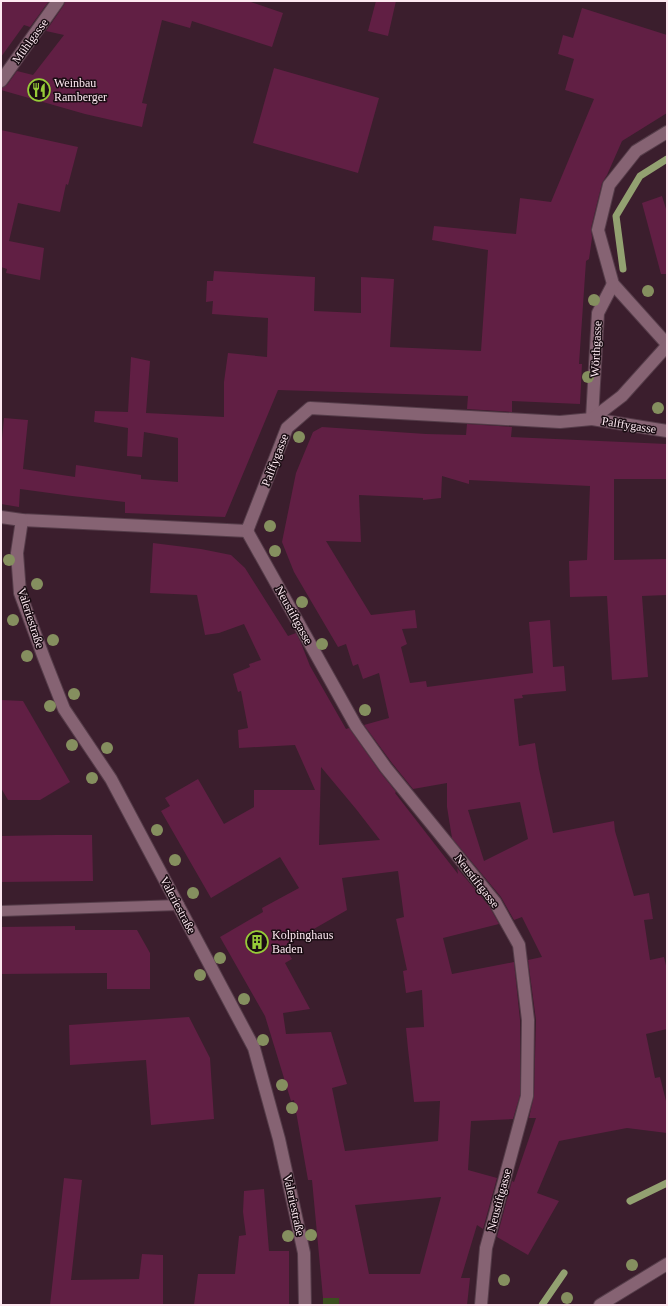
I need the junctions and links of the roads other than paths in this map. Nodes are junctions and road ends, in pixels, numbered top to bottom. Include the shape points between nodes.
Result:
1 (58, 1) edge
2 (1, 81) edge
3 (667, 132) edge
4 (613, 284) junction
5 (667, 345) edge
6 (592, 419) junction
7 (667, 431) edge
8 (1, 516) edge
9 (22, 520) junction
10 (247, 532) junction
11 (178, 905) junction
12 (1, 911) edge
13 (667, 1264) edge
14 (306, 1305) edge
15 (481, 1305) edge
16 (600, 1305) edge

1 - 2 street, Mühlgasse
3 - 4 street via 636,151 609,186 598,230
4 - 5 street
4 - 6 street, Wörthgasse via 598,313
5 - 6 street, Palffygasse via 622,396
6 - 7 street, Palffygasse
6 - 10 street, Palffygasse via 560,422 310,408 287,428
8 - 9 street
9 - 10 street
9 - 11 street, Valeriestraße via 16,553 20,593 64,709 111,779
10 - 15 street, Neustiftgasse via 356,726 386,768 495,902 519,945 528,1020 527,1096 486,1248
11 - 12 lane
11 - 14 street, Valeriestraße via 254,1048 279,1138 304,1253
13 - 16 street

